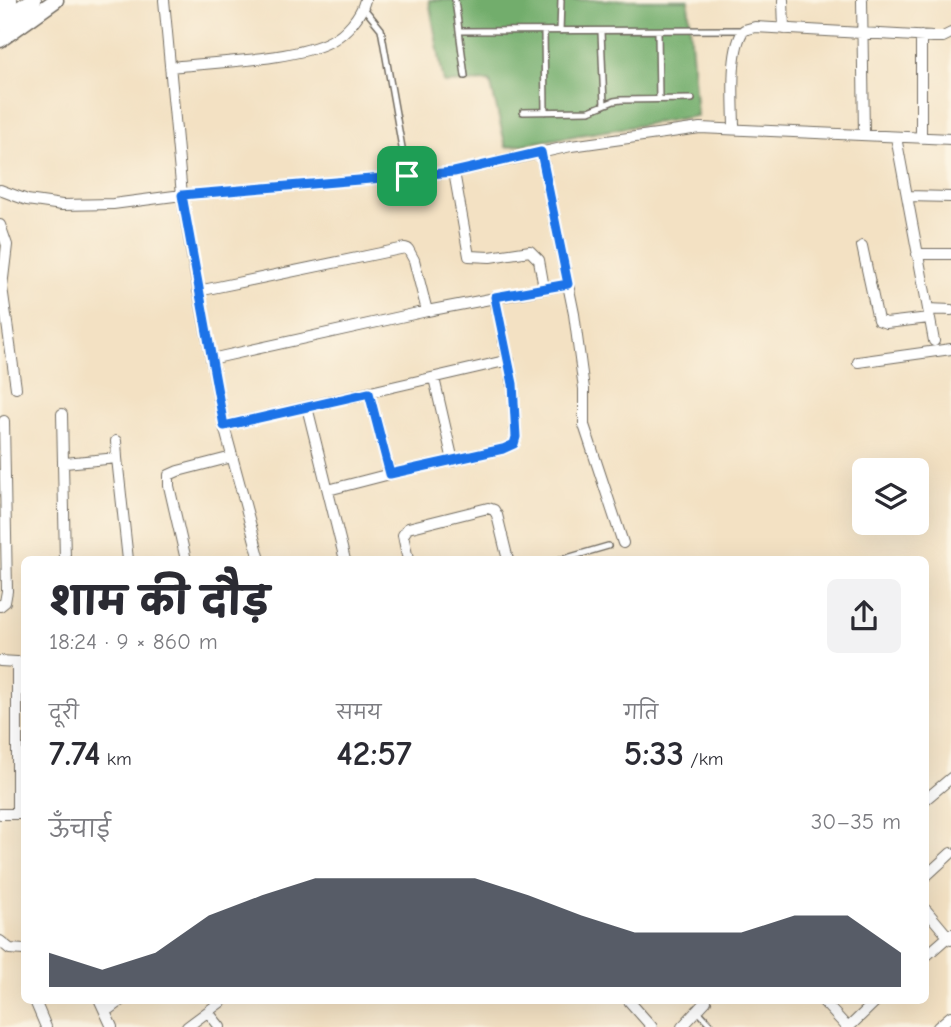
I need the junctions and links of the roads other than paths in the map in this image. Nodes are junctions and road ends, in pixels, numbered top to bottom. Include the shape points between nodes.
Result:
1 (9, 0) edge
2 (33, 0) edge
3 (56, 0) edge
4 (164, 0) edge
5 (455, 0) edge
6 (561, 0) edge
7 (783, 0) edge
8 (862, 0) edge
9 (364, 3) edge
10 (0, 6) edge
11 (0, 23) edge
12 (784, 29) junction
13 (744, 30) junction
14 (459, 31) junction
15 (544, 31) junction
16 (560, 31) junction
17 (601, 32) junction
18 (658, 32) junction
19 (862, 33) junction
20 (951, 33) edge
21 (921, 36) junction
22 (0, 40) edge
23 (171, 67) junction
24 (465, 76) dead end
25 (692, 99) dead end
26 (659, 100) junction
27 (604, 105) junction
28 (523, 112) dead end
29 (545, 112) junction
30 (734, 130) junction
31 (864, 135) junction
32 (896, 137) junction
33 (921, 138) junction
34 (951, 139) edge
35 (541, 152) junction
36 (454, 172) junction
37 (407, 176) junction
38 (0, 190) edge
39 (182, 195) junction
40 (906, 196) junction
41 (951, 197) edge
42 (0, 225) edge
43 (862, 246) dead end
44 (917, 254) junction
45 (951, 254) edge
46 (568, 284) junction
47 (544, 288) junction
48 (198, 291) junction
49 (495, 297) junction
50 (2, 307) edge
51 (951, 310) edge
52 (427, 311) junction
53 (929, 314) junction
54 (934, 341) dead end
55 (951, 349) edge
56 (211, 359) junction
57 (509, 360) junction
58 (858, 362) dead end
59 (434, 377) junction
60 (16, 388) dead end
61 (369, 393) junction
62 (307, 407) junction
63 (62, 414) dead end
64 (4, 421) dead end
65 (224, 426) junction
66 (116, 441) dead end
67 (232, 457) junction
68 (117, 458) junction
69 (453, 461) junction
70 (65, 463) junction
71 (390, 474) junction
72 (328, 490) junction
73 (623, 543) dead end
74 (608, 546) dead end
75 (65, 556) edge
76 (128, 556) edge
77 (185, 556) edge
78 (259, 556) edge
79 (344, 556) edge
80 (407, 556) edge
81 (507, 556) edge
82 (574, 556) edge
83 (0, 606) edge
84 (0, 661) edge
85 (21, 662) edge
86 (951, 778) edge
87 (929, 796) edge
88 (0, 814) edge
89 (21, 814) edge
90 (951, 853) edge
91 (929, 873) edge
92 (929, 914) edge
93 (950, 937) edge
94 (0, 941) edge
95 (21, 950) edge
96 (929, 954) edge
97 (36, 1004) edge
98 (101, 1004) edge
99 (116, 1004) edge
100 (218, 1004) edge
101 (632, 1004) edge
102 (702, 1004) edge
103 (826, 1004) edge
104 (873, 1004) edge
105 (697, 1010) junction
106 (105, 1012) junction
107 (208, 1012) junction
108 (951, 1016) edge
109 (46, 1027) edge
110 (112, 1027) edge
111 (187, 1027) edge
112 (220, 1027) edge
113 (652, 1027) edge
114 (682, 1027) edge
115 (713, 1027) edge
116 (848, 1027) edge
117 (939, 1027) edge

1 - 10 main road
2 - 11 main road
3 - 22 street
4 - 23 street
5 - 14 lane
6 - 16 lane
7 - 12 street
8 - 19 street
9 - 23 street via 338,37 313,48
9 - 37 lane via 381,29
12 - 13 street
12 - 19 street
13 - 18 lane
13 - 30 street via 736,54
14 - 15 lane
14 - 24 lane
15 - 16 lane
15 - 29 lane
16 - 17 lane
17 - 18 lane
17 - 27 lane
18 - 26 lane
19 - 21 street
19 - 31 street
20 - 21 street
21 - 33 street
23 - 39 street
25 - 26 lane
26 - 27 lane via 614,100
27 - 29 lane via 589,111
28 - 29 lane
30 - 31 street
30 - 35 street via 679,129
31 - 32 street
32 - 33 street
32 - 40 street
33 - 34 street
35 - 36 street
35 - 46 street
36 - 37 street
36 - 47 street via 469,256 530,251 539,260
37 - 39 street
38 - 39 street via 27,200 85,206
39 - 48 street
40 - 41 street
40 - 44 street
42 - 50 street via 7,245
43 - 53 street via 878,320 886,323
44 - 45 street
44 - 53 street
46 - 47 street
46 - 73 street via 584,388 584,425
47 - 49 street
48 - 52 street via 405,248 414,260
48 - 56 street
49 - 52 street
49 - 57 street
50 - 60 street
51 - 53 street
52 - 56 street
53 - 54 street
55 - 58 street
56 - 65 street
57 - 59 street
57 - 69 street via 514,444
59 - 61 street
59 - 69 street
61 - 62 street
61 - 71 street
62 - 65 street
62 - 72 street
63 - 70 street
64 - 83 street via 7,591
65 - 67 street
66 - 68 street
67 - 77 street via 169,475
67 - 78 street
68 - 70 street
68 - 76 street
69 - 71 street
70 - 75 street
71 - 72 street
72 - 79 street
74 - 82 lane
80 - 81 street via 403,535 408,528 492,508
84 - 85 street
85 - 89 street
86 - 87 street
88 - 89 street
90 - 91 street
92 - 93 street
93 - 96 street
94 - 95 street via 10,949
97 - 109 street
98 - 106 street
99 - 106 street
100 - 107 street
101 - 113 street
102 - 105 street
103 - 116 street
104 - 116 street
105 - 114 street
105 - 115 lane
106 - 110 street
107 - 111 street
107 - 112 street
108 - 117 street

